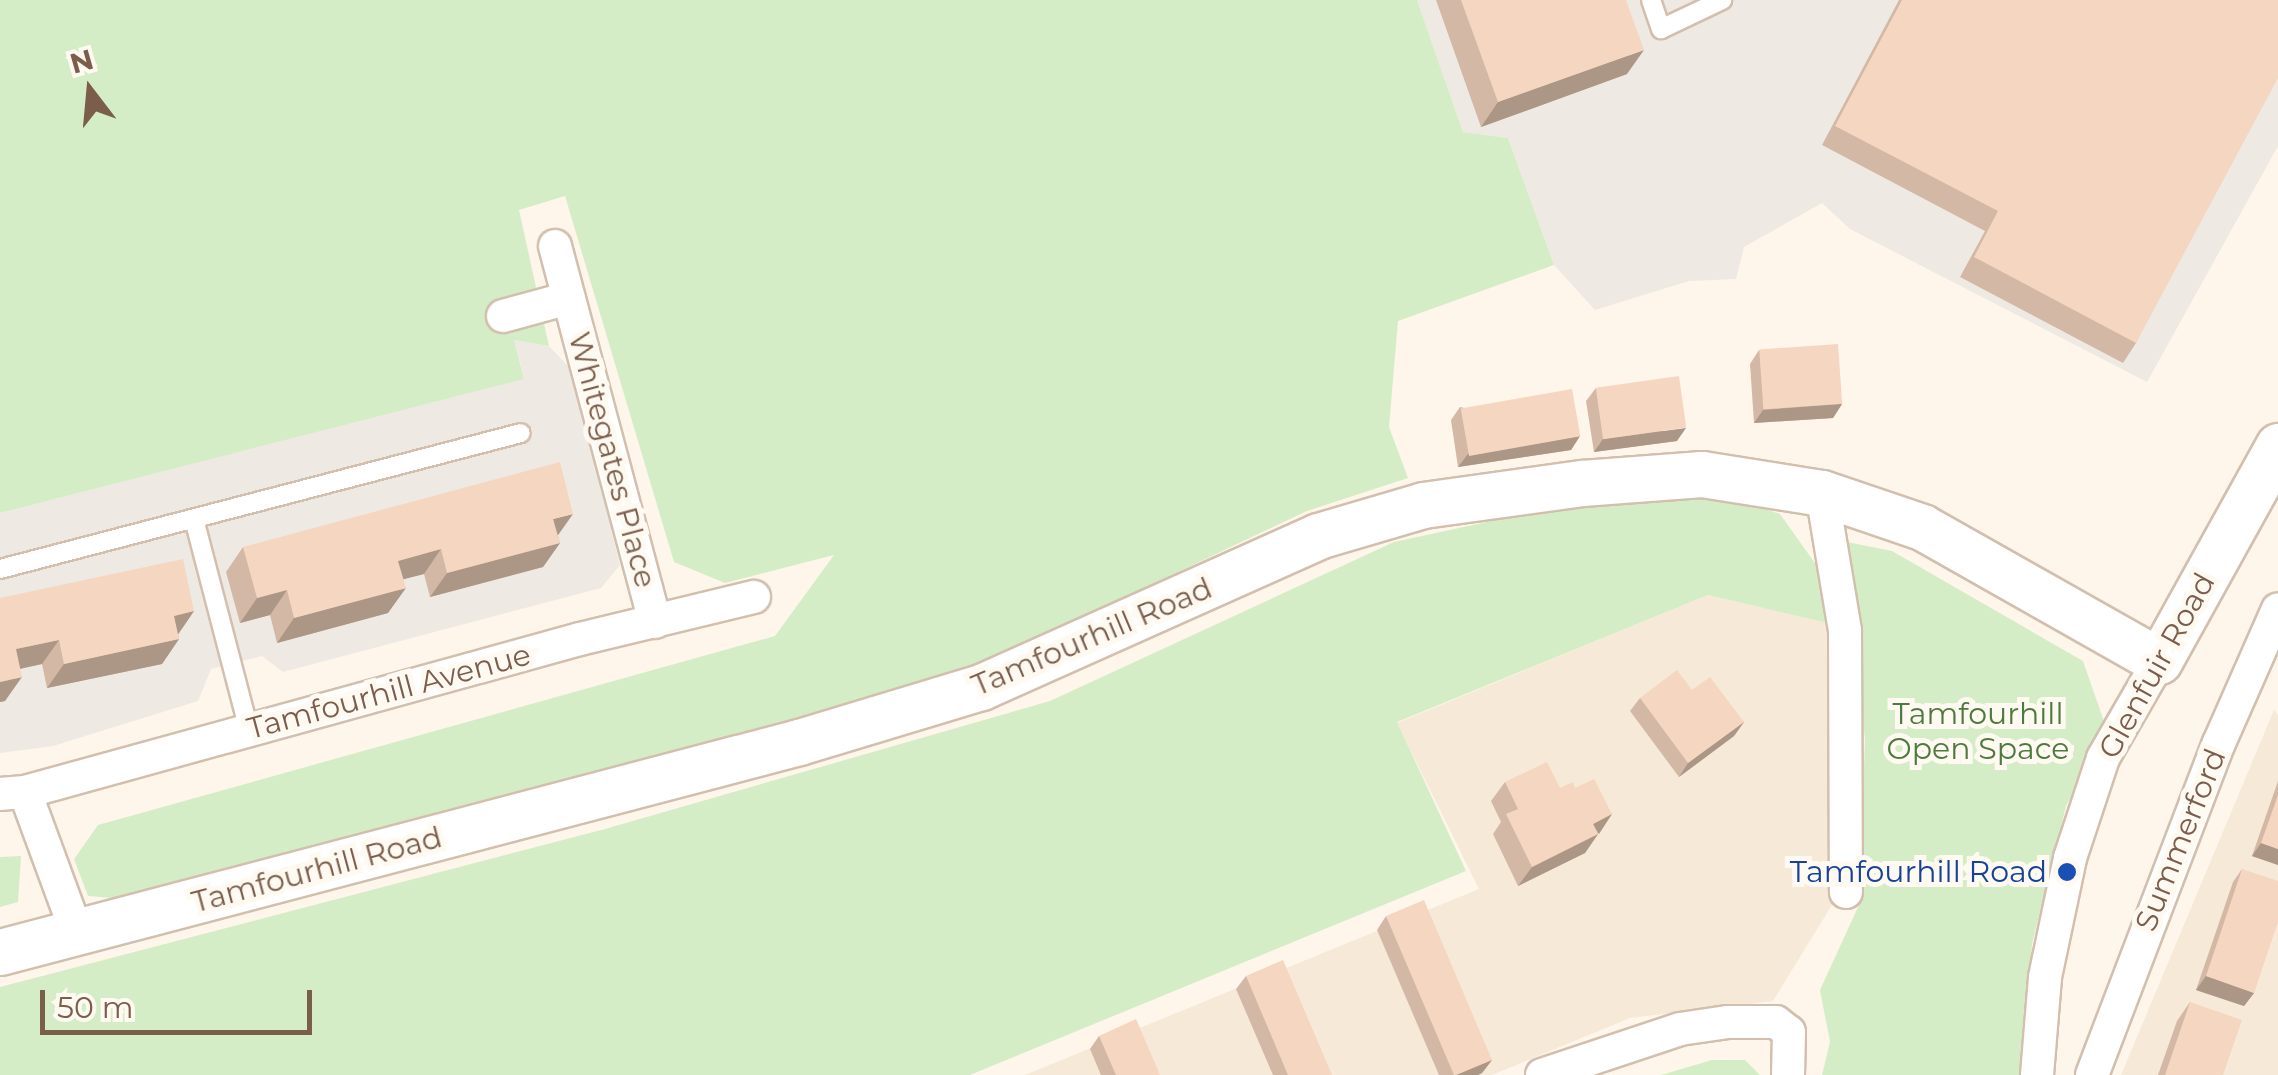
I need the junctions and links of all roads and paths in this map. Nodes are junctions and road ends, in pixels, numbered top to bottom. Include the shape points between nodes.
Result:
1 (1652, 0) edge
2 (1722, 0) edge
3 (555, 246) dead end
4 (569, 298) junction
5 (503, 316) dead end
6 (520, 433) dead end
7 (2278, 446) edge
8 (1822, 493) junction
9 (194, 518) junction
10 (0, 569) edge
11 (754, 597) dead end
12 (2278, 609) edge
13 (655, 622) junction
14 (2160, 661) junction
15 (249, 730) junction
16 (13, 793) edge
17 (1846, 892) dead end
18 (77, 934) junction
19 (0, 952) edge
20 (1542, 1075) edge
21 (1788, 1075) edge
22 (2038, 1075) edge
23 (2092, 1075) edge

1 - 2 lane via 1660,28
3 - 4 street, Whitegates Place
4 - 5 street, Whitegates Place
4 - 13 street, Whitegates Place
6 - 9 lane
7 - 14 main road, Glenfuir Road
8 - 14 main road, Tamfourhill Road via 1922,527
8 - 17 street via 1846,631
8 - 18 main road, Tamfourhill Road via 1702,474 1423,505 1318,536 982,687
9 - 10 lane
9 - 15 lane
11 - 13 street, Tamfourhill Avenue
12 - 23 street, Summerford via 2219,743
13 - 15 street, Tamfourhill Avenue
14 - 22 street, Glenfuir Road via 2103,758 2070,858 2045,978
15 - 16 street, Tamfourhill Avenue
16 - 18 street, Tamfourhill Avenue
18 - 19 main road, Tamfourhill Road
20 - 21 street via 1680,1028 1776,1022 1789,1032

